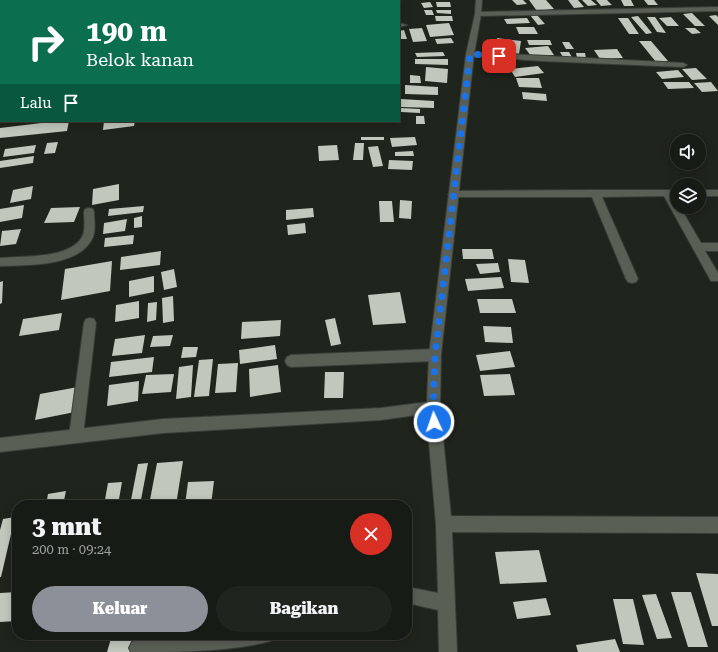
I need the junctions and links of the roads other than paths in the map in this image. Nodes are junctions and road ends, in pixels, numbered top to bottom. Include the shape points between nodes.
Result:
1 (479, 0) edge
2 (718, 9) edge
3 (478, 14) junction
4 (470, 54) junction
5 (683, 65) dead end
6 (595, 193) junction
7 (670, 193) edge
8 (706, 193) edge
9 (718, 193) edge
10 (453, 194) junction
11 (89, 212) dead end
12 (682, 214) edge
13 (697, 247) junction
14 (718, 247) edge
15 (0, 262) edge
16 (715, 278) dead end
17 (632, 279) dead end
18 (90, 323) dead end
19 (435, 355) junction
20 (291, 360) dead end
21 (433, 408) junction
22 (76, 436) junction
23 (0, 444) edge
24 (444, 524) junction
25 (718, 525) edge
26 (412, 596) edge
27 (446, 603) junction
28 (246, 640) edge
29 (138, 648) dead end
30 (448, 652) edge

1 - 3 street
2 - 3 street
3 - 4 street
4 - 5 street
4 - 10 street
6 - 7 street
6 - 10 street
6 - 17 street
8 - 9 street
10 - 19 street
11 - 15 street via 88,237 81,247 70,254
12 - 13 street
13 - 14 street
13 - 16 street
18 - 22 street
19 - 20 street
19 - 21 street
21 - 22 street via 380,414 163,426
21 - 24 street
22 - 23 street
24 - 25 street
24 - 27 street
26 - 27 street
27 - 30 street
28 - 29 street via 230,644

